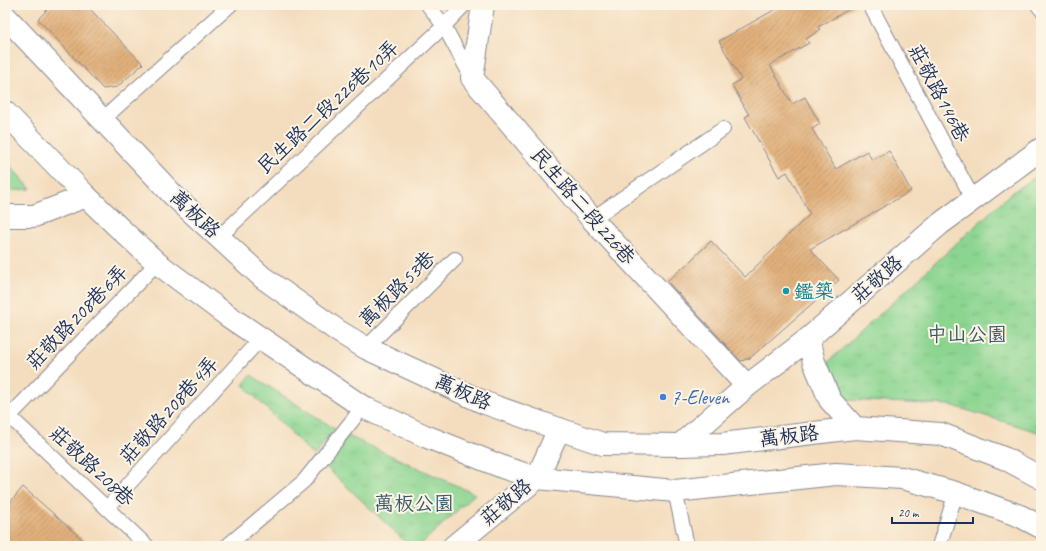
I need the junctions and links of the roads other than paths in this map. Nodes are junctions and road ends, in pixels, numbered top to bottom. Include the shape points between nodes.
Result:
1 (230, 5) edge
2 (428, 5) edge
3 (464, 5) edge
4 (483, 5) edge
5 (870, 5) edge
6 (1038, 5) edge
7 (1041, 9) edge
8 (5, 16) edge
9 (444, 26) junction
10 (472, 78) junction
11 (5, 112) edge
12 (102, 120) junction
13 (723, 129) dead end
14 (1041, 149) edge
15 (86, 196) junction
16 (973, 199) junction
17 (5, 216) edge
18 (592, 220) junction
19 (219, 237) junction
20 (456, 259) dead end
21 (157, 263) junction
22 (261, 338) junction
23 (808, 339) junction
24 (366, 348) junction
25 (747, 386) junction
26 (364, 407) junction
27 (6, 415) edge
28 (855, 428) junction
29 (559, 430) junction
30 (680, 445) junction
31 (536, 478) junction
32 (1041, 478) edge
33 (675, 491) junction
34 (956, 493) junction
35 (107, 508) junction
36 (1041, 527) edge
37 (147, 546) edge
38 (227, 546) edge
39 (454, 546) edge
40 (687, 546) edge
41 (939, 546) edge

1 - 12 lane
2 - 9 lane
3 - 9 lane, 民生路二段226巷10弄
4 - 10 street
5 - 16 lane, 莊敬路146巷
6 - 7 lane
8 - 12 street, 萬板路
9 - 10 lane
9 - 19 lane, 民生路二段226巷10弄
10 - 18 street, 民生路二段226巷
11 - 15 street
12 - 19 street, 萬板路 via 173,195
13 - 18 lane
14 - 16 street, 莊敬路
15 - 17 street via 34,216
15 - 21 street
16 - 23 street, 莊敬路 via 940,224
18 - 25 street, 民生路二段226巷
19 - 24 street, 萬板路 via 262,277
20 - 24 lane, 萬板路53巷
21 - 22 street
21 - 27 lane, 莊敬路208巷6弄
22 - 26 street
22 - 35 lane, 莊敬路208巷4弄
23 - 25 street, 莊敬路
23 - 28 street via 814,362 830,400
24 - 29 street, 萬板路 via 485,403
25 - 30 street, 莊敬路
26 - 31 street via 425,436
26 - 38 lane via 304,481
27 - 35 lane, 莊敬路208巷
28 - 30 street, 萬板路 via 722,444
28 - 32 street, 萬板路 via 941,434 1006,459
29 - 30 street, 萬板路 via 603,444
29 - 31 street, 莊敬路
31 - 33 street
31 - 39 street, 莊敬路
33 - 34 street via 836,474 902,478
33 - 40 lane
34 - 36 street via 1020,516
34 - 41 lane
35 - 37 lane, 莊敬路208巷

